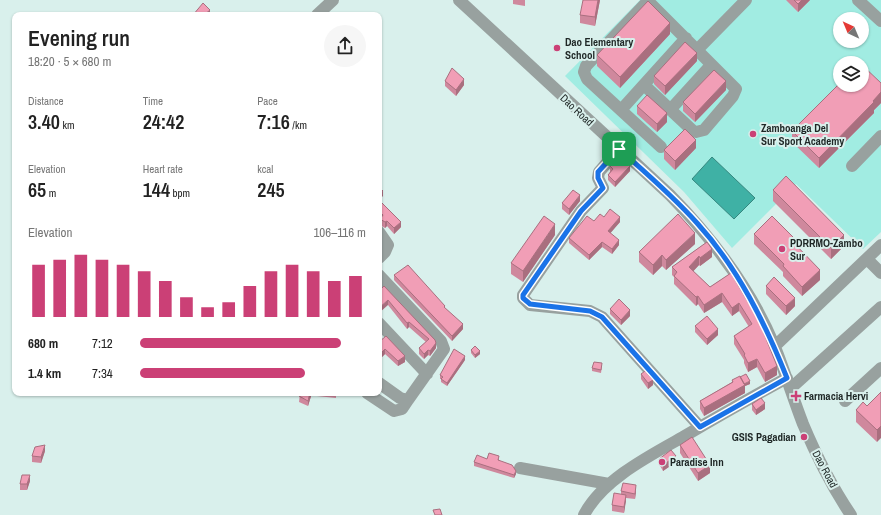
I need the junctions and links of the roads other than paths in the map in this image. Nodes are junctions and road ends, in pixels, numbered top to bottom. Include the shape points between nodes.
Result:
1 (333, 0) edge
2 (459, 0) edge
3 (746, 0) edge
4 (858, 0) edge
5 (319, 12) edge
6 (881, 21) edge
7 (686, 38) junction
8 (697, 50) junction
9 (711, 65) junction
10 (644, 85) junction
11 (621, 110) junction
12 (670, 110) junction
13 (881, 136) edge
14 (661, 147) dead end
15 (619, 149) junction
16 (852, 166) dead end
17 (382, 236) edge
18 (881, 245) edge
19 (382, 255) edge
20 (867, 259) junction
21 (881, 273) edge
22 (382, 278) edge
23 (881, 307) edge
24 (382, 326) edge
25 (775, 346) junction
26 (881, 368) edge
27 (427, 374) junction
28 (789, 383) junction
29 (382, 385) edge
30 (372, 396) edge
31 (408, 400) junction
32 (845, 401) dead end
33 (700, 427) junction
34 (520, 468) dead end
35 (610, 484) junction
36 (584, 515) edge
37 (851, 515) edge

1 - 5 street
2 - 15 street, Dao Road
3 - 8 street
4 - 6 street
7 - 8 street
7 - 10 street
7 - 11 street via 652,5 645,4 586,66 584,72 588,79
8 - 9 street
9 - 12 street
9 - 12 street via 733,85 736,92 704,130 692,130
10 - 11 street
10 - 12 street
11 - 14 street
13 - 16 street
15 - 25 street, Dao Road via 698,223 720,250 750,297
15 - 33 street via 598,172 603,188 581,211 523,298 530,304 590,311 602,317
17 - 19 street via 388,245
18 - 20 street
20 - 21 street
20 - 25 street
22 - 27 street via 444,345 442,354
23 - 28 street
24 - 27 street
25 - 28 street, Dao Road
26 - 32 street
27 - 31 street
28 - 33 street
28 - 37 street, Dao Road via 816,451
29 - 31 street via 400,398
30 - 31 street via 394,411 402,409
33 - 35 street via 650,456
34 - 35 street
35 - 36 street via 595,496

